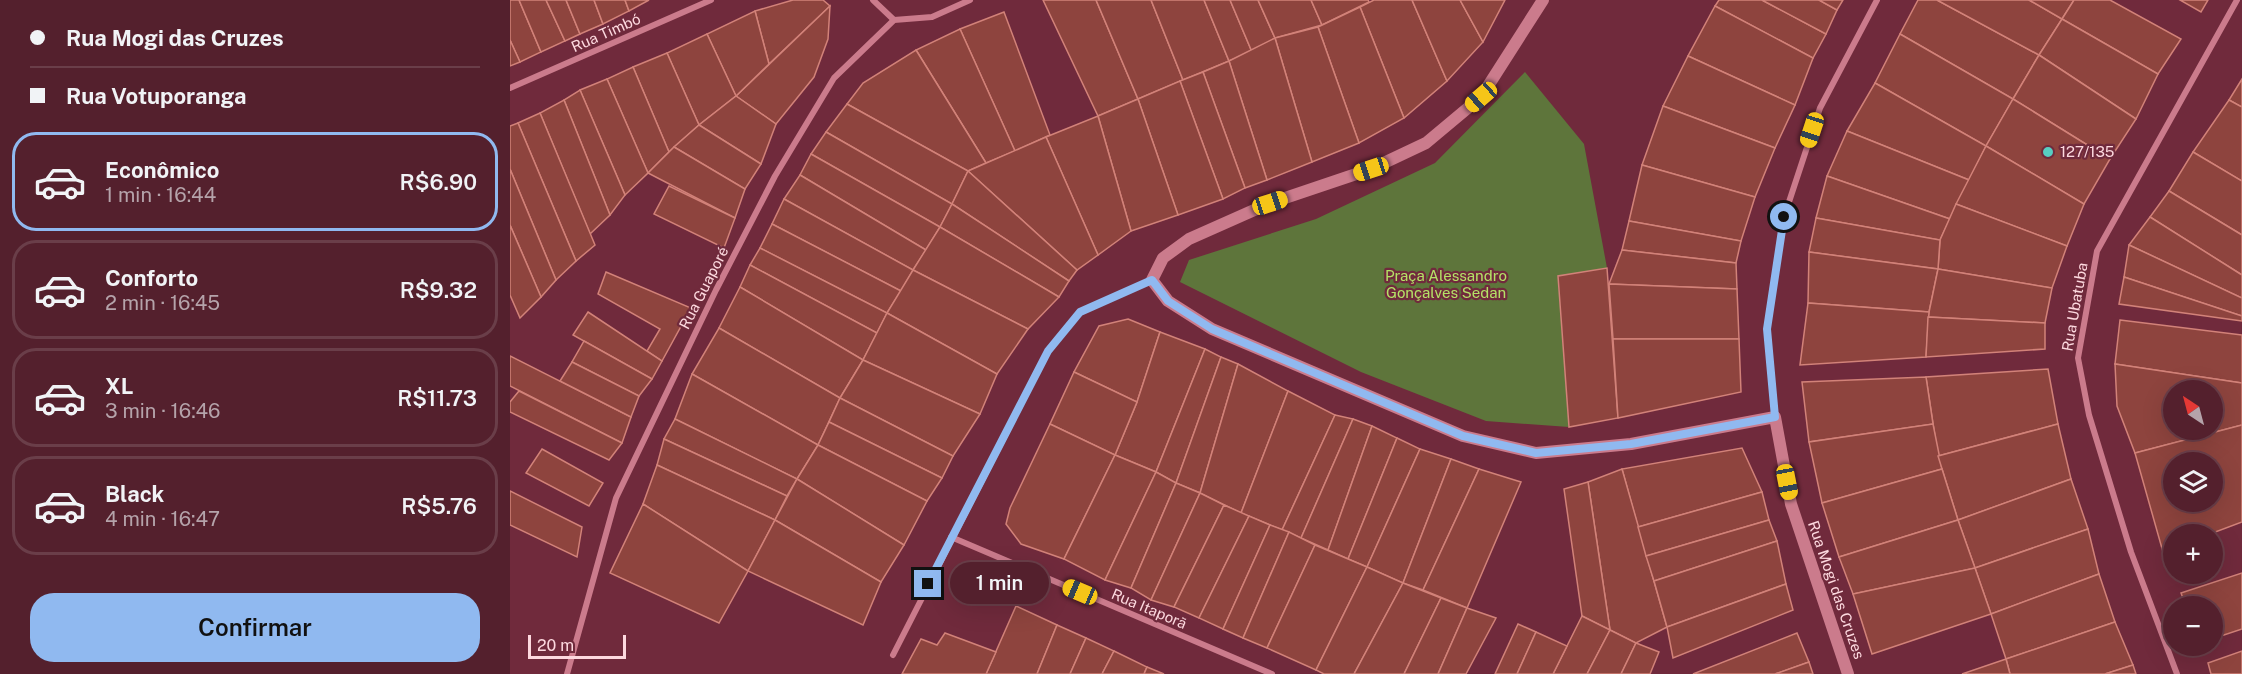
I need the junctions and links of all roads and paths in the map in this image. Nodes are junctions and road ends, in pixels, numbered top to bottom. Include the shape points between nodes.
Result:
1 (711, 0) edge
2 (873, 0) edge
3 (970, 0) edge
4 (1543, 0) edge
5 (1877, 0) edge
6 (2237, 0) edge
7 (894, 20) junction
8 (510, 88) edge
9 (1152, 280) junction
10 (1775, 417) junction
11 (951, 537) junction
12 (893, 655) dead end
13 (567, 674) edge
14 (1272, 674) edge
15 (1848, 674) edge
16 (2177, 674) edge

1 - 8 street, Rua Timbó
2 - 7 street
3 - 7 street via 932,16
4 - 9 street via 1481,97 1426,143 1371,169 1270,203 1190,239 1163,258
5 - 10 street, Rua Mogi das Cruzes via 1820,108 1784,217 1767,329
6 - 16 street, Rua Ubatuba via 2097,251 2078,358 2089,415 2131,552
7 - 13 street, Rua Guaporé via 834,78 775,176 716,290 616,498
9 - 10 street via 1168,301 1212,329 1463,436 1536,453 1631,444
9 - 11 street via 1080,312 1048,351
10 - 15 street, Rua Mogi das Cruzes via 1791,504
11 - 12 street
11 - 14 street, Rua Itaporã

